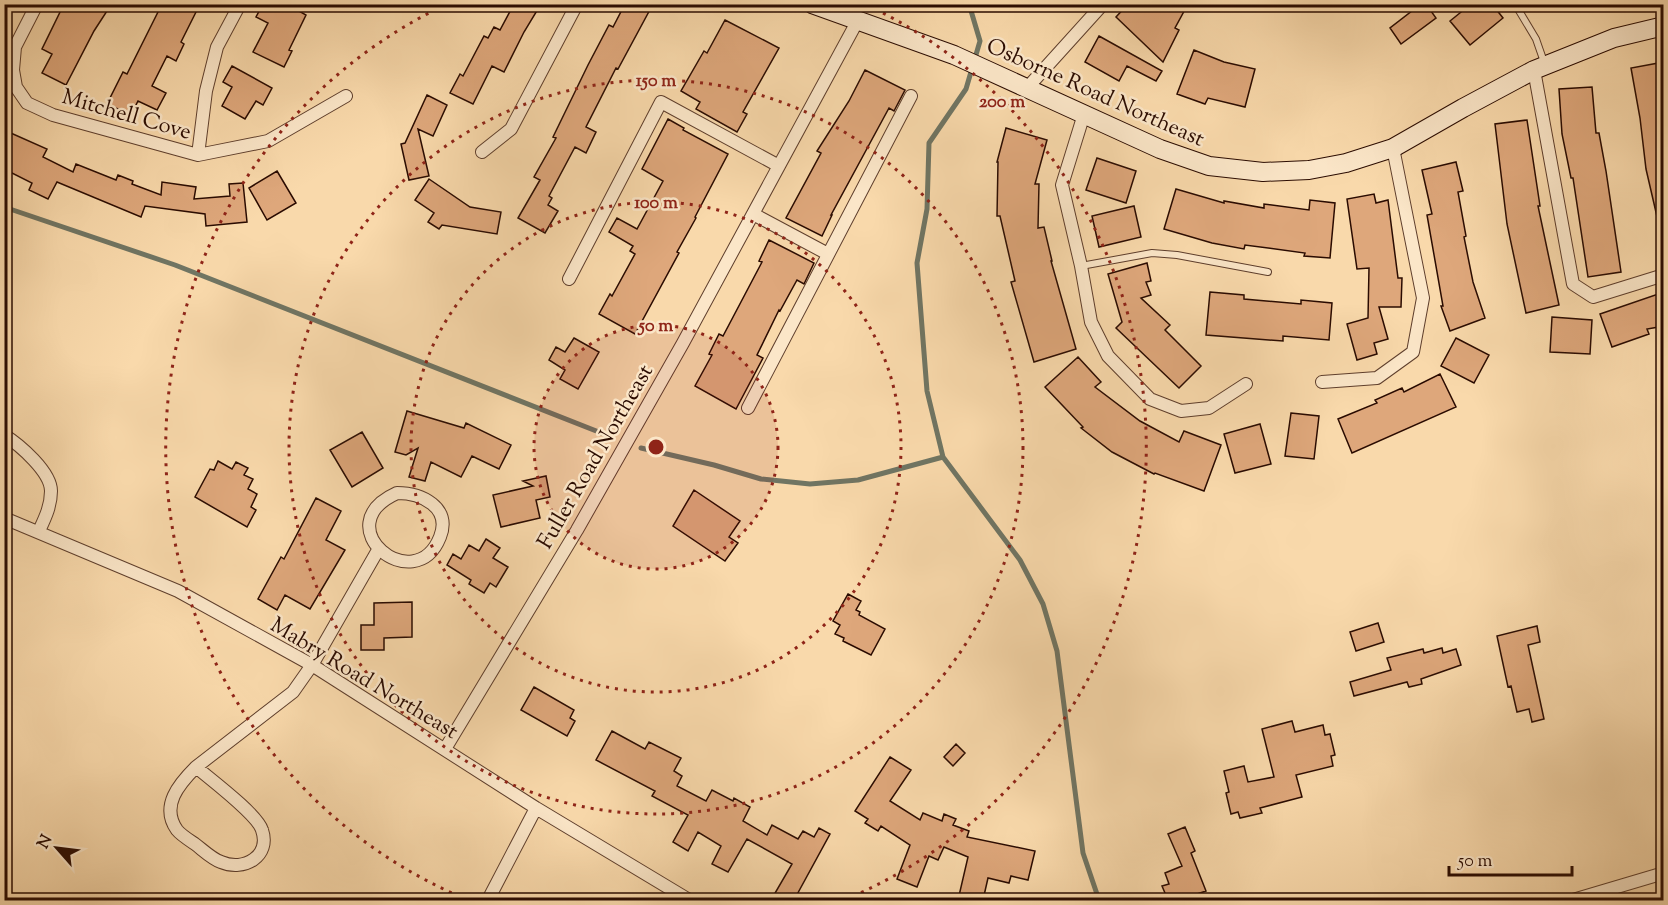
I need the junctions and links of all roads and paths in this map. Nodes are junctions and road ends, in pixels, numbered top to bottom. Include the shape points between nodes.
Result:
1 (37, 4) edge
2 (240, 4) edge
3 (577, 4) edge
4 (812, 4) edge
5 (1103, 4) edge
6 (1515, 4) edge
7 (858, 20) junction
8 (1664, 26) edge
9 (1540, 68) junction
10 (1019, 83) junction
11 (346, 96) dead end
12 (911, 96) dead end
13 (1084, 114) junction
14 (1393, 148) junction
15 (482, 152) dead end
16 (198, 155) junction
17 (779, 166) junction
18 (753, 214) junction
19 (828, 254) junction
20 (1081, 266) junction
21 (1268, 272) dead end
22 (1664, 275) edge
23 (569, 279) dead end
24 (1322, 382) dead end
25 (1246, 384) dead end
26 (748, 408) dead end
27 (4, 435) edge
28 (4, 518) edge
29 (39, 531) junction
30 (378, 550) junction
31 (312, 665) junction
32 (445, 749) junction
33 (196, 767) junction
34 (536, 808) junction
35 (1664, 873) edge
36 (488, 900) edge
37 (689, 900) edge
38 (1573, 900) edge

1 - 16 street, Mitchell Cove via 15,47 16,87 27,102 53,115
2 - 16 street via 218,47 206,91
3 - 15 street via 511,129
4 - 7 street, Osborne Road Northeast
5 - 10 street
6 - 9 lane via 1536,39
7 - 10 street, Osborne Road Northeast
7 - 17 street, Fuller Road Northeast
8 - 9 street, Osborne Road Northeast via 1614,38
9 - 14 street, Osborne Road Northeast
9 - 22 street via 1546,134 1573,284 1593,297
10 - 13 street, Osborne Road Northeast
11 - 16 street, Mitchell Cove via 268,141
12 - 19 street
13 - 14 street, Osborne Road Northeast via 1160,149 1209,166 1263,172 1309,170
13 - 20 street via 1062,185
14 - 24 street via 1423,298 1413,352 1377,378
17 - 18 street, Fuller Road Northeast
17 - 23 street via 661,102
18 - 19 street
18 - 32 street, Fuller Road Northeast via 577,530
19 - 26 street
20 - 21 lane via 1152,253
20 - 25 street via 1091,322 1108,356 1150,399 1181,411 1209,408
27 - 29 street via 28,453 52,488 50,508
28 - 29 street, Mabry Road Northeast
29 - 31 street, Mabry Road Northeast via 178,591
30 - 30 street via 372,540 370,517 387,498 397,493 414,493 439,512 441,536 426,558 409,562
30 - 31 street
31 - 32 street, Mabry Road Northeast
31 - 33 street via 292,692
32 - 34 street, Mabry Road Northeast
33 - 33 street via 172,798 170,817 178,831 221,862 249,864 261,855 262,828
34 - 36 street
34 - 37 street, Mabry Road Northeast
35 - 38 street

